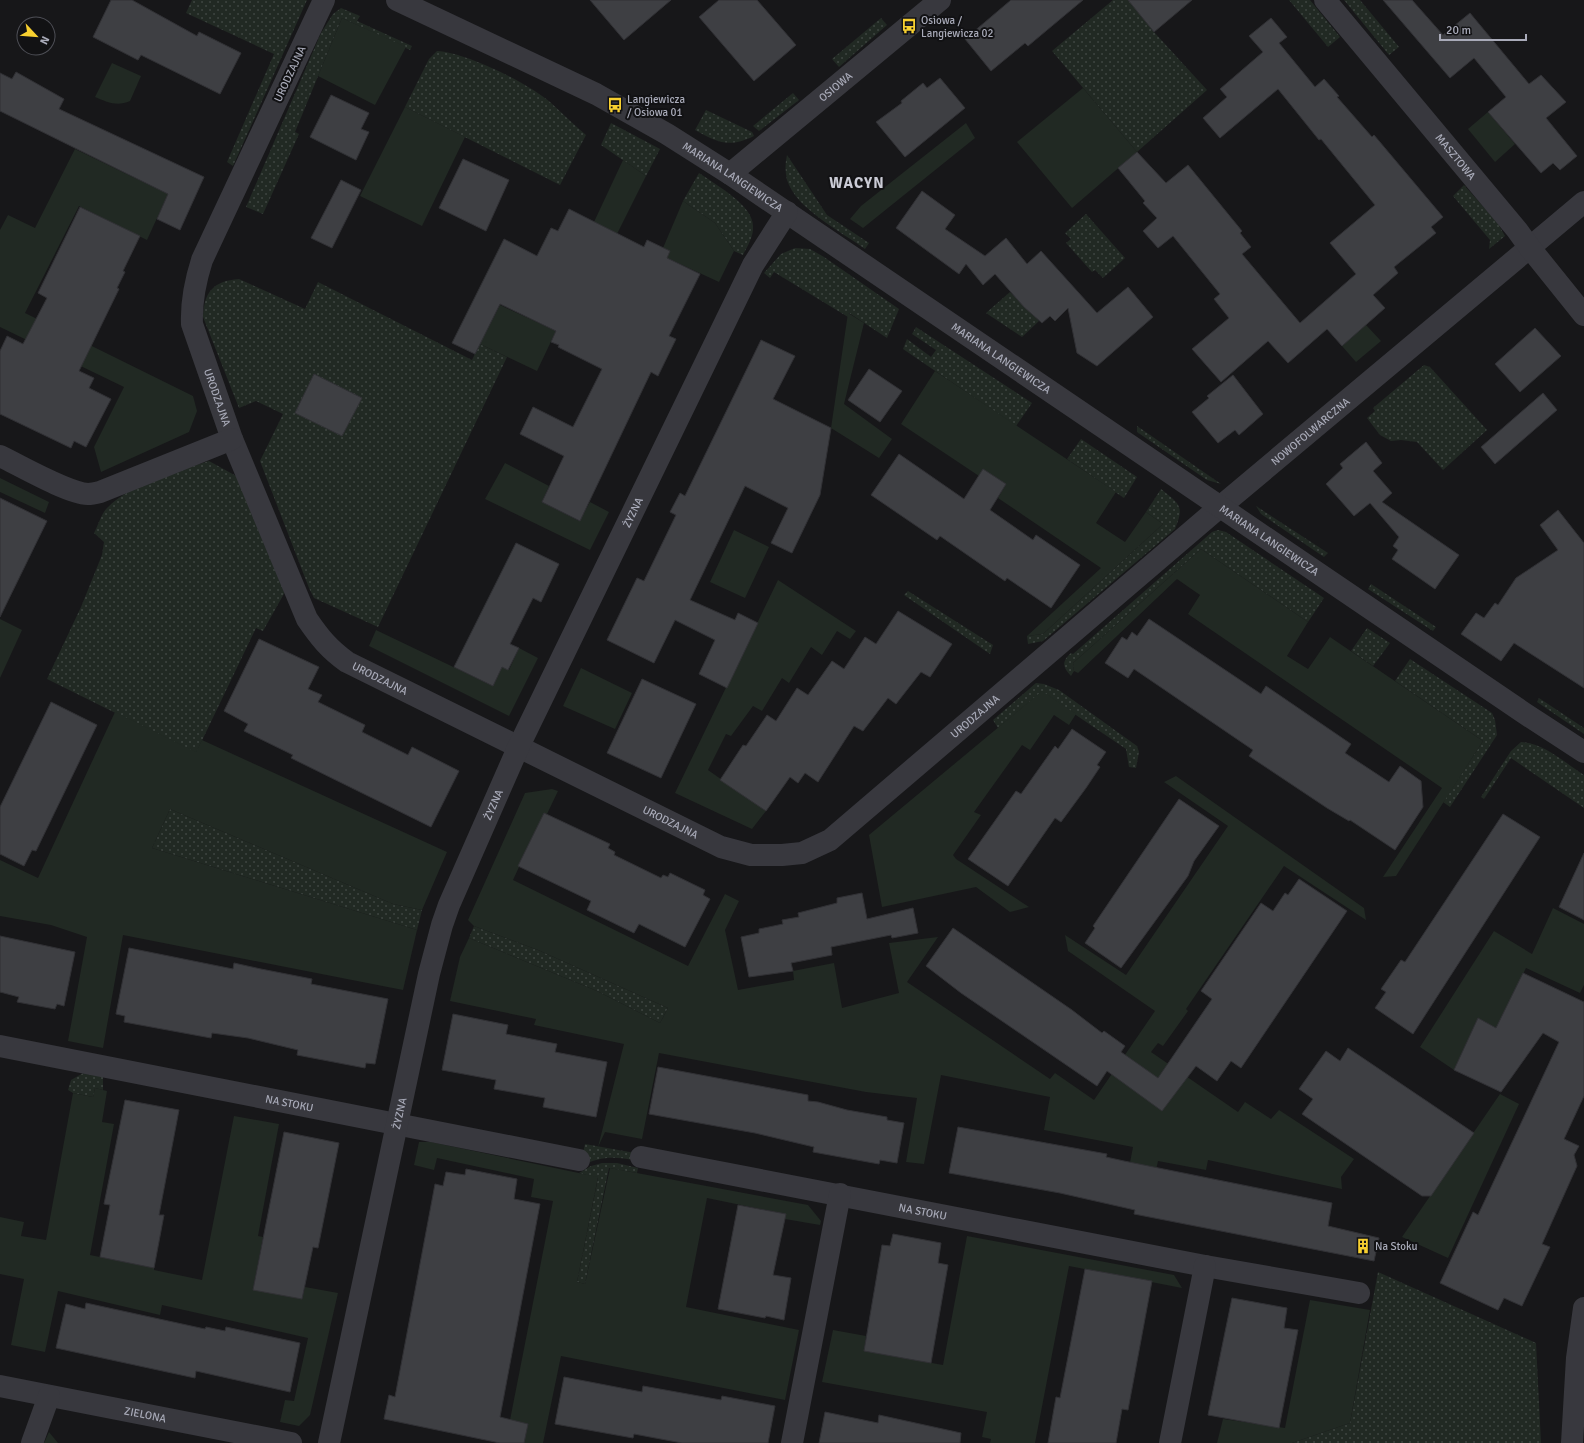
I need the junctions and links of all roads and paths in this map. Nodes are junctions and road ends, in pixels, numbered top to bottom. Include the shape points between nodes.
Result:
1 (324, 0) edge
2 (397, 0) edge
3 (940, 0) edge
4 (1325, 0) edge
5 (730, 174) junction
6 (1584, 202) edge
7 (787, 212) junction
8 (1530, 248) junction
9 (1584, 315) edge
10 (232, 439) junction
11 (0, 456) edge
12 (1221, 506) junction
13 (1038, 664) joint
14 (518, 748) junction
15 (1584, 752) edge
16 (0, 1046) edge
17 (398, 1124) junction
18 (641, 1157) dead end
19 (579, 1160) dead end
20 (840, 1194) junction
21 (1205, 1266) junction
22 (1359, 1293) dead end
23 (1584, 1308) edge
24 (0, 1386) edge
25 (49, 1396) junction
26 (208, 1436) edge
27 (32, 1443) edge
28 (291, 1443) edge
29 (329, 1443) edge
30 (792, 1443) edge
31 (1170, 1443) edge
32 (1572, 1443) edge

1 - 10 street, URODZAJNA via 202,260 194,285 192,324
2 - 5 street, MARIANA LANGIEWICZA via 596,94 667,134
3 - 5 street, OSIOWA
4 - 8 street, MASZTOWA via 1518,230
5 - 7 street, MARIANA LANGIEWICZA
6 - 8 street, NOWOFOLWARCZNA
7 - 12 street, MARIANA LANGIEWICZA
7 - 14 street, ŻYZNA via 753,265
8 - 9 street, MASZTOWA
8 - 12 street, NOWOFOLWARCZNA
10 - 11 street via 90,494 64,487
10 - 14 street, URODZAJNA via 308,619 321,640 347,662
12 - 13 street, NOWOFOLWARCZNA
12 - 15 street, MARIANA LANGIEWICZA
13 - 14 street, URODZAJNA via 840,832 830,840 802,853 751,855 721,847
14 - 17 street, ŻYZNA via 442,925 429,974
16 - 17 street, NA STOKU
17 - 19 street, NA STOKU
17 - 29 street, ŻYZNA
18 - 20 street, NA STOKU
20 - 21 street, NA STOKU
20 - 30 street
21 - 22 street, NA STOKU
21 - 31 street
23 - 32 street via 1577,1358
24 - 25 street, ZIELONA
25 - 26 street, ZIELONA
25 - 27 street
26 - 28 street, ZIELONA

